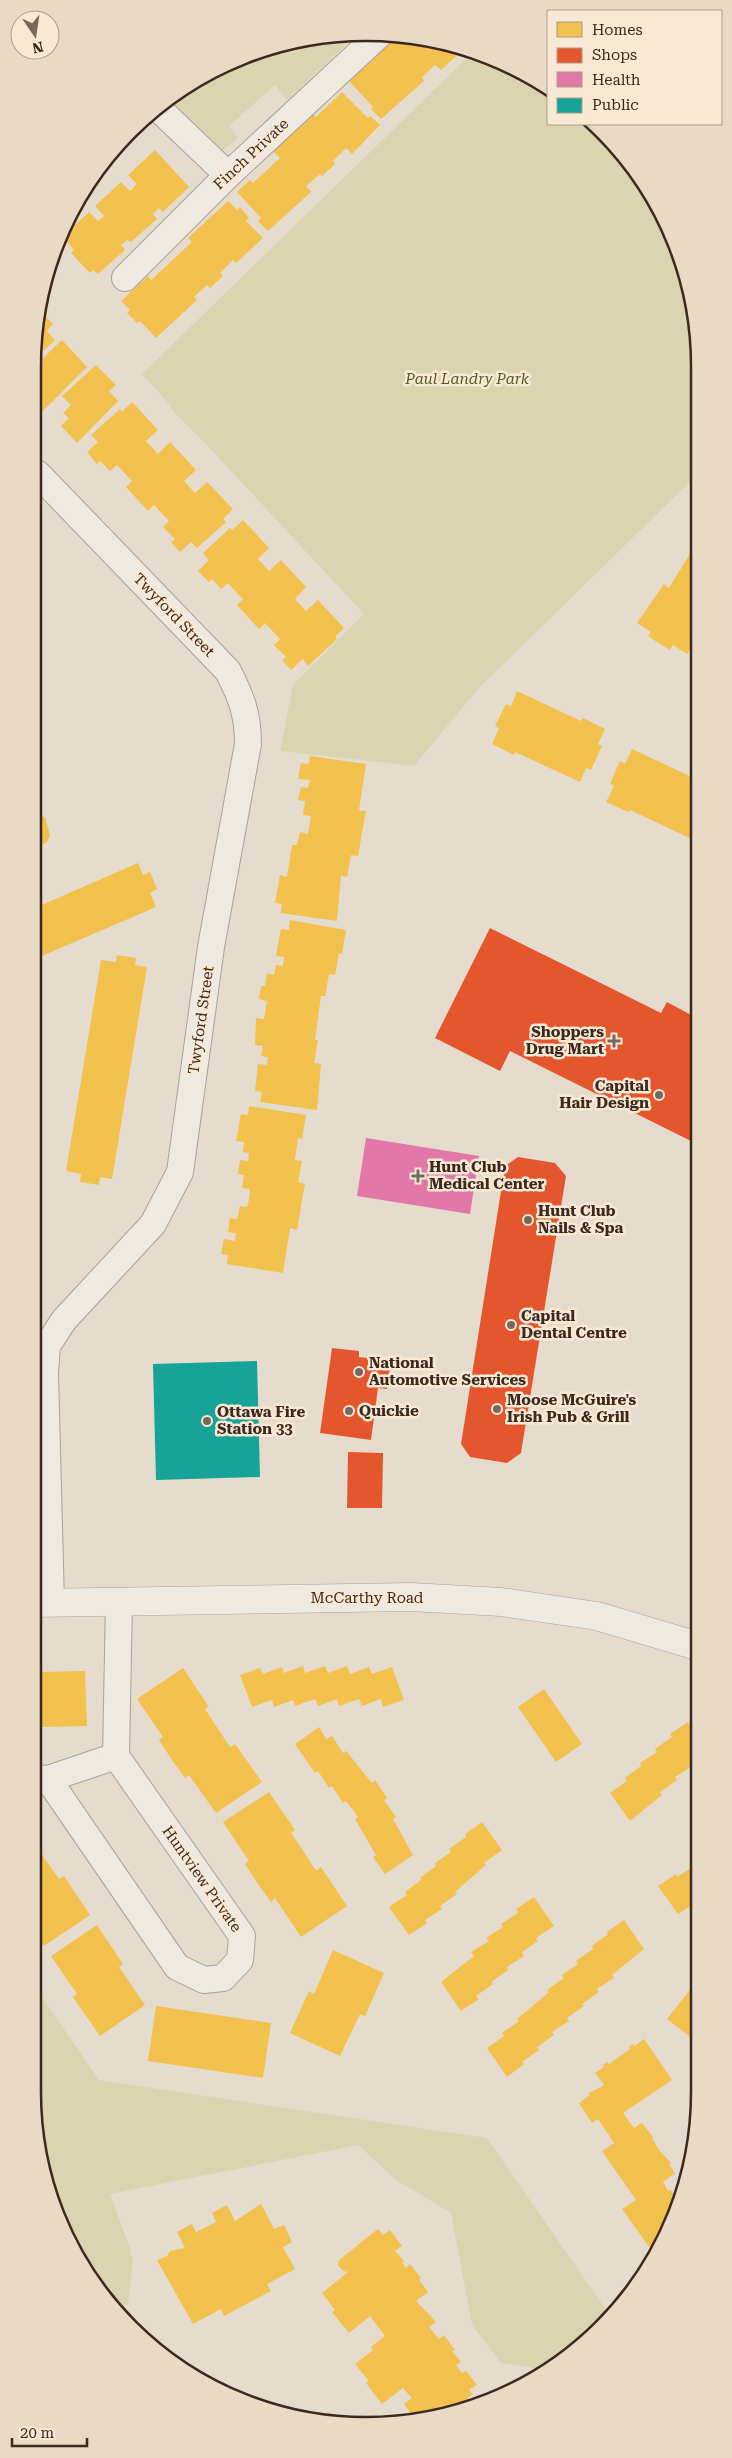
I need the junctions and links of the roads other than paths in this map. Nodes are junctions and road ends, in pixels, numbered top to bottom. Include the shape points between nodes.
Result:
1 (372, 41) edge
2 (163, 113) edge
3 (228, 175) junction
4 (125, 278) dead end
5 (41, 477) edge
6 (119, 1601) junction
7 (43, 1603) edge
8 (691, 1644) edge
9 (116, 1756) junction
10 (41, 1779) edge

1 - 3 street, Finch Private
2 - 3 street
3 - 4 street, Finch Private
5 - 7 street, Twyford Street via 228,671 244,702 248,725 248,744 211,947 180,1172 153,1224 64,1320 48,1346
6 - 7 street, McCarthy Road
6 - 8 street, McCarthy Road via 399,1596 500,1602 596,1616
6 - 9 street
9 - 10 street
9 - 10 street, Huntview Private via 242,1936 240,1960 223,1978 204,1980 177,1968

